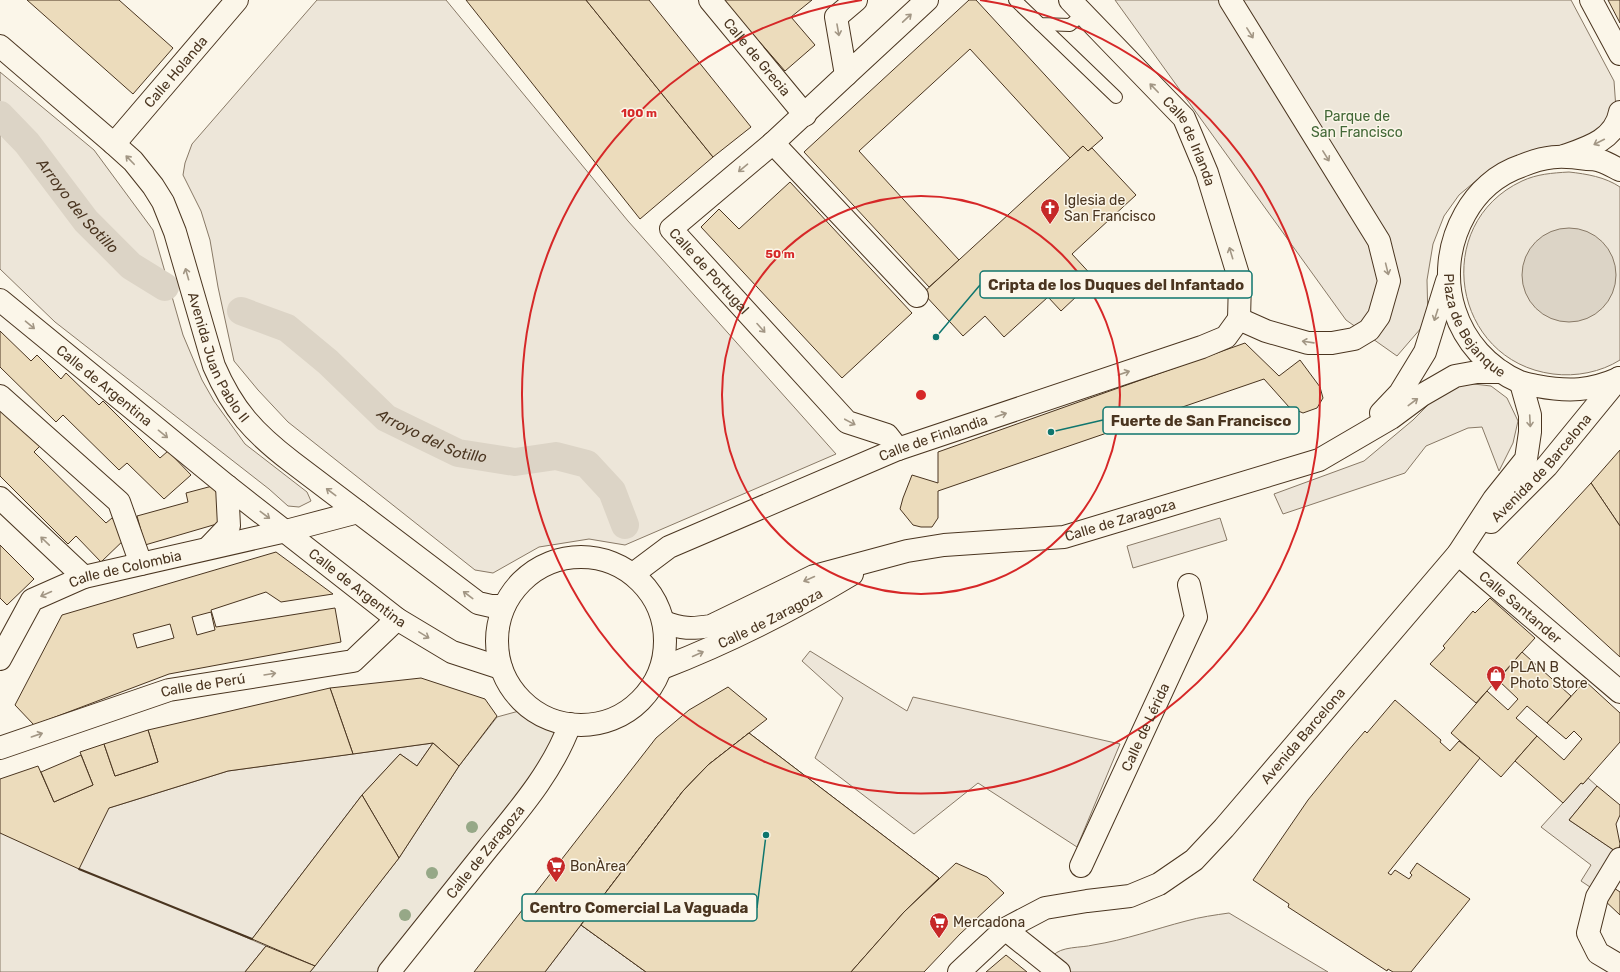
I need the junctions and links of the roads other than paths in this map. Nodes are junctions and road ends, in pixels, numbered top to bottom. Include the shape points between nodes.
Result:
1 (237, 0) edge
2 (710, 0) edge
3 (856, 0) edge
4 (927, 0) edge
5 (1015, 0) edge
6 (1230, 0) edge
7 (1591, 0) edge
8 (1076, 7) edge
9 (1040, 24) junction
10 (0, 46) edge
11 (1620, 54) edge
12 (846, 75) junction
13 (1116, 97) dead end
14 (1620, 112) edge
15 (804, 115) junction
16 (773, 143) junction
17 (114, 144) junction
18 (1564, 156) junction
19 (1620, 170) edge
20 (1448, 278) junction
21 (917, 296) dead end
22 (0, 300) edge
23 (1239, 319) junction
24 (1501, 372) junction
25 (1620, 378) edge
26 (1521, 383) junction
27 (0, 396) edge
28 (1357, 437) junction
29 (898, 450) junction
30 (227, 486) junction
31 (0, 498) edge
32 (358, 512) junction
33 (286, 531) junction
34 (208, 548) junction
35 (1458, 554) junction
36 (874, 561) junction
37 (141, 564) junction
38 (633, 574) junction
39 (84, 577) junction
40 (1189, 585) dead end
41 (504, 606) junction
42 (397, 619) junction
43 (664, 622) junction
44 (0, 659) edge
45 (502, 668) junction
46 (662, 668) junction
47 (1620, 692) edge
48 (570, 724) junction
49 (0, 748) edge
50 (1620, 859) edge
51 (1081, 866) dead end
52 (1005, 929) junction
53 (1620, 966) edge
54 (389, 972) edge
55 (959, 972) edge
56 (1059, 972) edge

1 - 17 street, Calle Holanda
2 - 15 street, Calle de Grecia
3 -> 12 street via 836,17
12 -> 4 street, Calle de Portugal
5 - 9 lane
6 -> 23 street via 1379,241 1390,280 1380,316 1369,330 1354,339 1332,343 1308,343 1266,331
7 - 11 street
8 - 9 lane via 1070,26
23 -> 8 street, Calle de Irlanda via 1240,281 1207,174 1184,118
9 - 13 lane
10 - 17 street, Avenida Juan Pablo II
12 - 15 street, Calle de Portugal
14 -> 18 street via 1619,120 1606,138
15 - 16 street, Calle de Portugal
16 - 21 street
16 -> 29 street, Calle de Portugal via 671,229 847,422 887,435
32 -> 17 street, Avenida Juan Pablo II via 266,442 232,401 214,366 170,217 148,180
18 - 19 street, Plaza de Bejanque via 1600,160
18 - 20 street, Plaza de Bejanque via 1537,159 1512,169 1489,184 1471,204 1457,228 1450,252
20 - 24 street, Plaza de Bejanque via 1453,306 1463,331 1480,354
20 -> 28 street, Calle de Zaragoza via 1425,352 1400,393
22 -> 30 street, Calle de Argentina
29 -> 23 street, Calle de Finlandia via 1202,347 1226,337
24 - 26 street, Plaza de Bejanque
28 -> 24 street, Calle de Zaragoza via 1455,376 1477,372
25 - 26 street, Plaza de Bejanque via 1590,388 1559,390
25 - 35 street, Avenida de Barcelona via 1548,466
26 -> 35 street, Avenida Barcelona via 1530,415 1526,459 1494,499
27 - 37 street via 119,502
28 - 36 street, Calle de Zaragoza via 1319,460 1064,537 944,545 907,551
29 - 38 street, Calle de Finlandia via 669,547
30 -> 33 street, Calle de Argentina
30 - 34 street via 229,526
39 -> 31 street
32 - 33 street, Calle de Colombia
41 -> 32 street, Avenida Juan Pablo II via 478,603
33 - 34 street, Calle de Colombia
33 - 42 street, Calle de Argentina
34 - 37 street, Calle de Colombia
35 - 47 street, Calle Santander
35 - 52 street, Avenida Barcelona via 1194,860 1159,884 1130,896 1045,908
36 -> 43 street, Calle de Zaragoza via 814,576 711,626 680,628
46 -> 36 street, Calle de Zaragoza via 698,654 812,598
37 - 39 street, Calle de Colombia
38 - 41 street via 612,562 588,557 565,559 539,568 517,586
38 - 43 street via 654,598
39 -> 44 street, Calle de Colombia via 32,600
40 - 51 street, Calle de Lérida via 1196,617
41 - 45 street via 498,629 497,648
42 -> 45 street, Calle de Argentina via 452,652
49 -> 42 street, Calle de Perú via 169,690 354,661
43 - 46 street via 666,645
45 - 48 street via 512,689 527,706 547,718
46 - 48 street via 651,689 635,706 622,714 593,724
48 - 54 street, Calle de Zaragoza via 553,762 522,805
50 - 53 street via 1597,897 1588,933 1598,953
52 - 55 street, Avenida Barcelona
52 - 56 street

